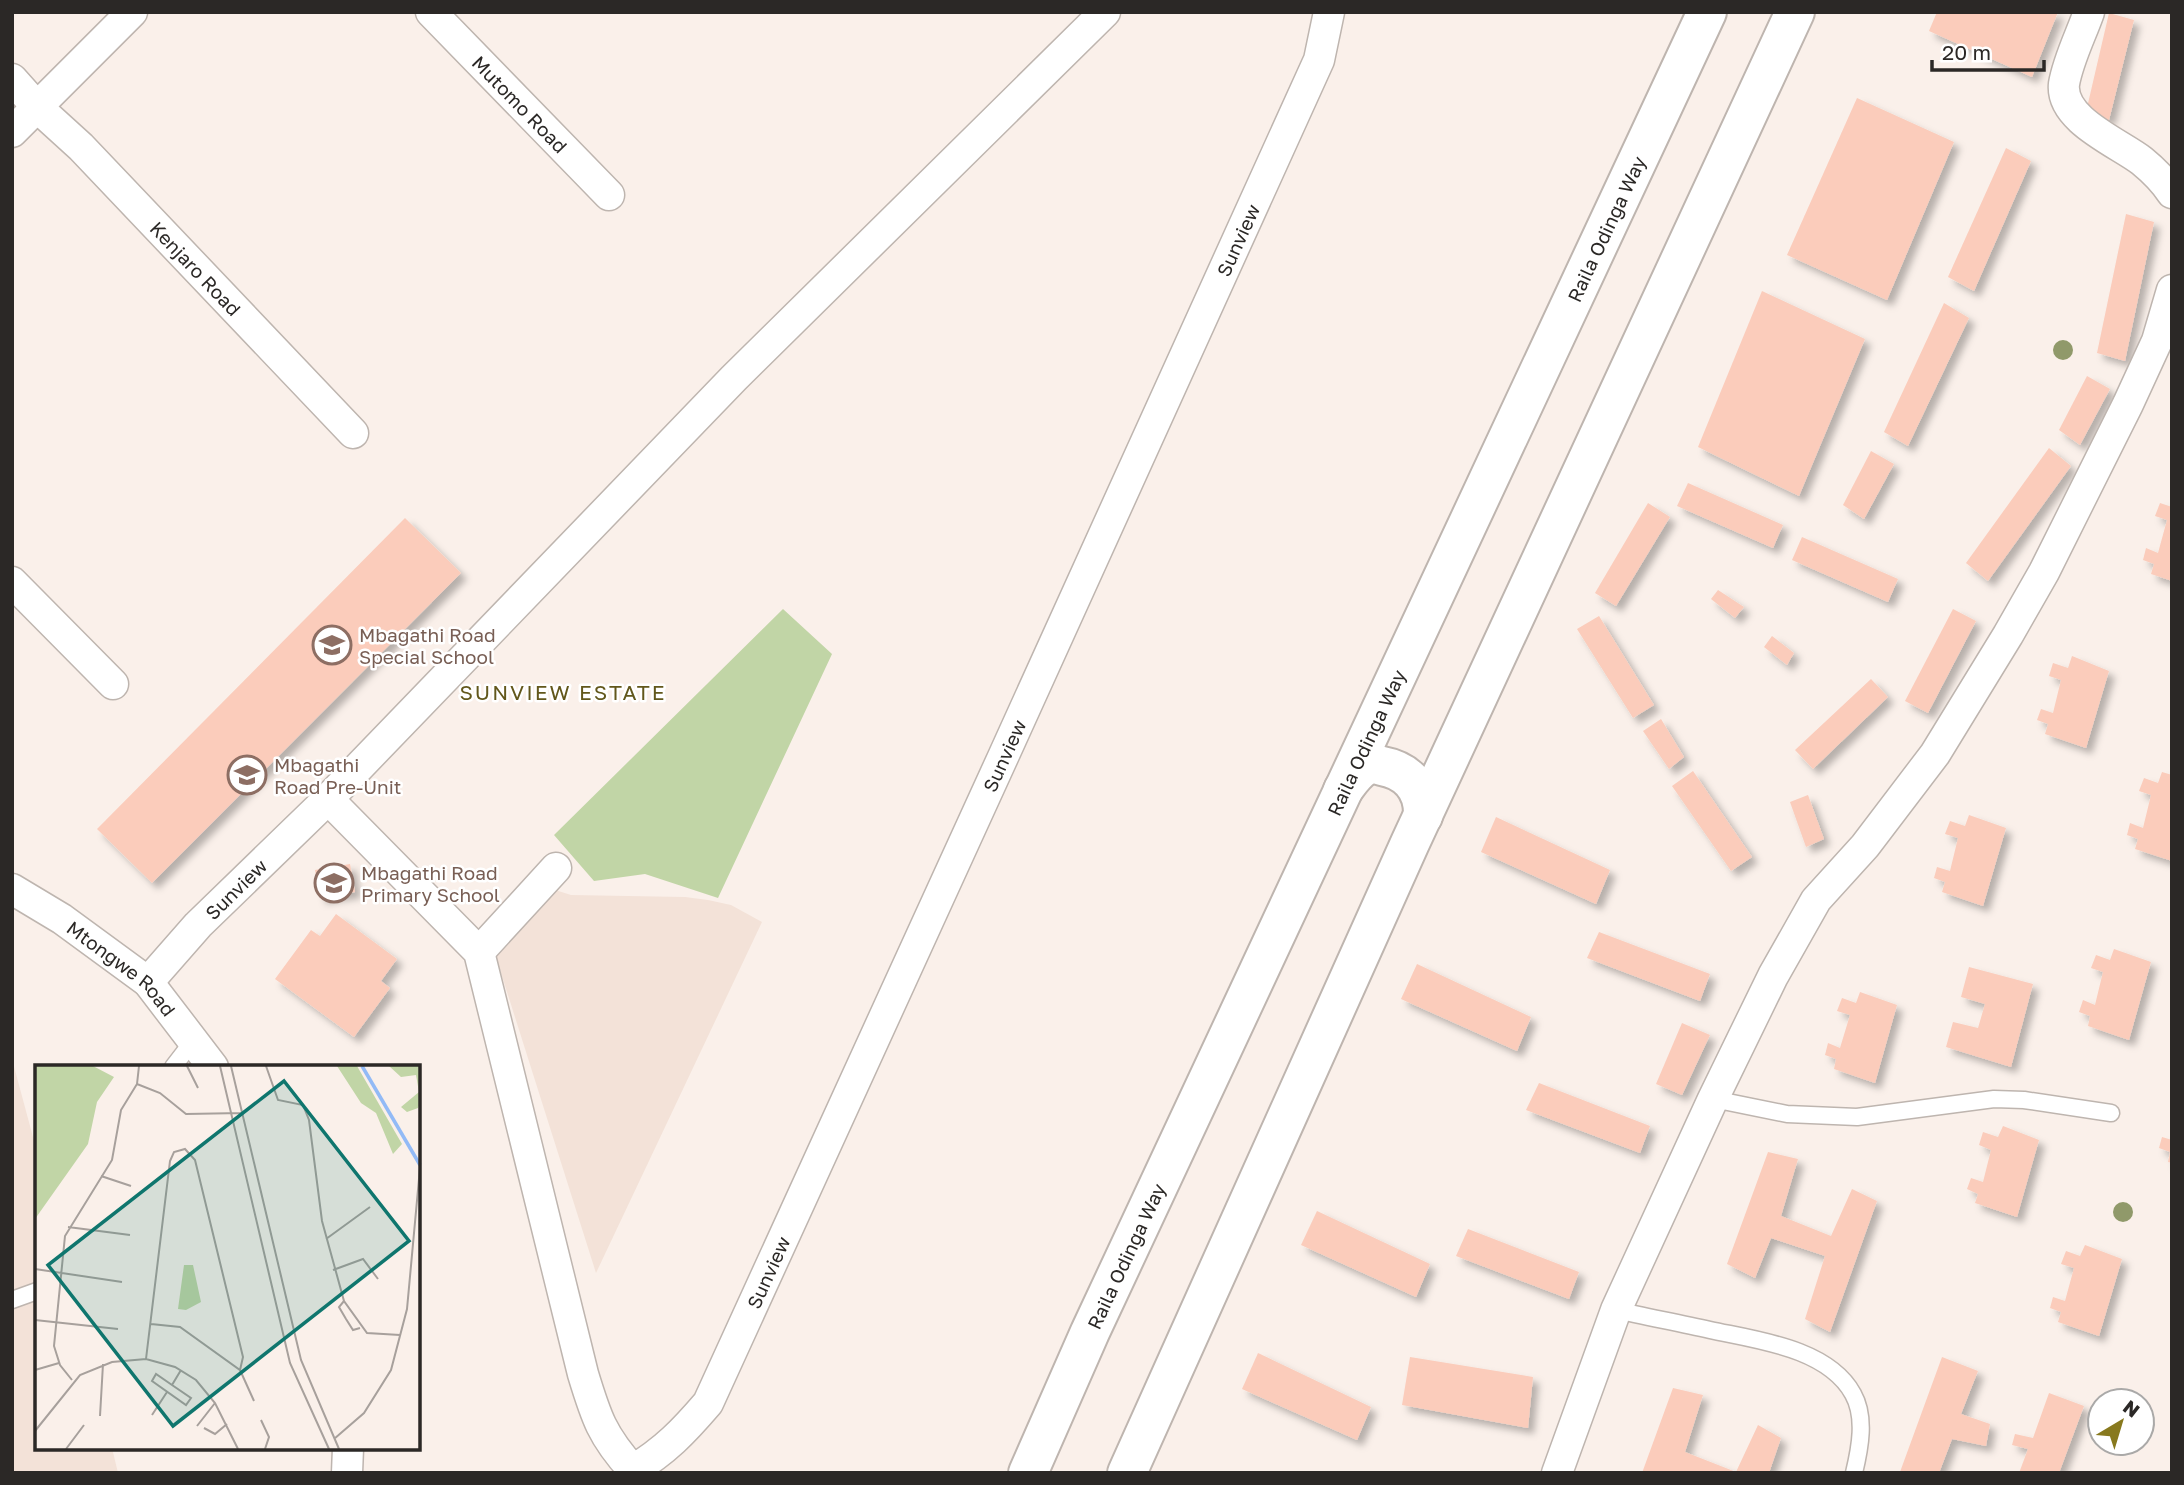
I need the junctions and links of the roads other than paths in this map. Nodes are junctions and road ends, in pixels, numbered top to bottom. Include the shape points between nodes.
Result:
1 (132, 12) edge
2 (431, 12) edge
3 (1105, 12) edge
4 (1329, 12) edge
5 (1707, 12) edge
6 (1795, 12) edge
7 (2089, 12) edge
8 (12, 79) edge
9 (37, 107) junction
10 (12, 132) edge
11 (2172, 193) edge
12 (609, 195) dead end
13 (2172, 290) edge
14 (353, 433) dead end
15 (12, 583) edge
16 (113, 684) dead end
17 (1343, 790) junction
18 (328, 799) junction
19 (1423, 817) junction
20 (556, 868) dead end
21 (12, 889) edge
22 (479, 952) junction
23 (148, 982) junction
24 (193, 1041) junction
25 (175, 1065) edge
26 (211, 1065) edge
27 (1713, 1099) junction
28 (2110, 1113) dead end
29 (35, 1292) edge
30 (12, 1300) edge
31 (1615, 1310) junction
32 (348, 1450) edge
33 (633, 1471) edge
34 (347, 1473) edge
35 (1028, 1473) edge
36 (1128, 1473) edge
37 (1557, 1473) edge
38 (1854, 1473) edge

1 - 9 street
2 - 12 street, Mutomo Road
3 - 18 street, Sunview via 734,378
4 - 33 street, Sunview via 1313,72 708,1403 678,1438
5 - 17 main road, Raila Odinga Way
6 - 19 main road
7 - 11 street via 2067,72 2066,99 2087,125 2142,161
8 - 9 street, Kenjaro Road
9 - 10 street
9 - 14 street, Kenjaro Road via 81,147
13 - 27 street via 2157,341 2038,583 1935,754 1865,846 1816,900
15 - 16 street
17 - 19 main road via 1367,765 1392,768 1416,786
17 - 35 main road, Raila Odinga Way
18 - 22 street
18 - 23 street, Sunview via 198,925
19 - 36 main road
20 - 22 street
21 - 23 street, Mtongwe Road
22 - 33 street, Sunview via 583,1374 597,1420
23 - 24 street, Mtongwe Road
24 - 25 lane
24 - 26 street, Mtongwe Road
27 - 28 lane via 1787,1114 1857,1117 1994,1099
27 - 31 street
29 - 30 lane
31 - 37 street
31 - 38 lane via 1773,1343 1815,1360 1840,1377 1854,1395 1861,1422
32 - 34 street

